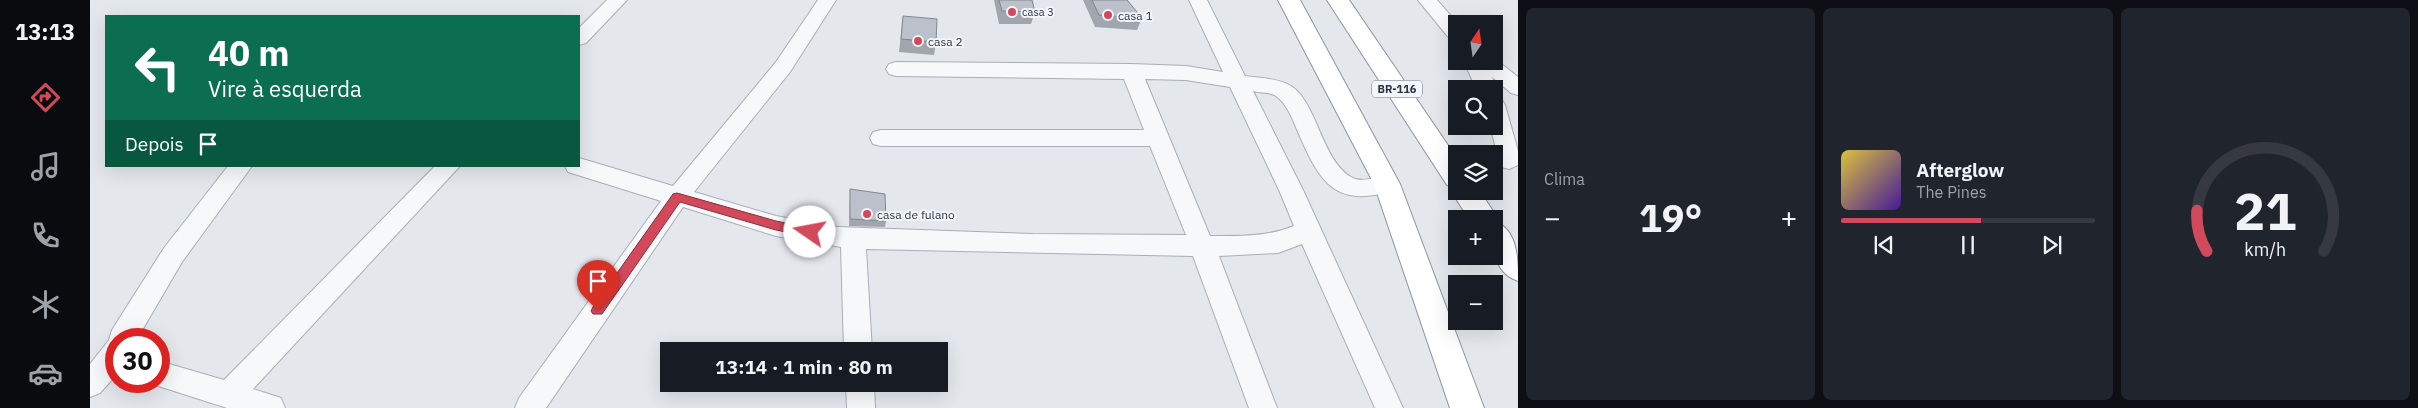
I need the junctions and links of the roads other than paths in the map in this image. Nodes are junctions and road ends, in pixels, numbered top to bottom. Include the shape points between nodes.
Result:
1 (618, 0) edge
2 (827, 0) edge
3 (1198, 0) edge
4 (1289, 0) edge
5 (1338, 0) edge
6 (1427, 0) edge
7 (1448, 25) edge
8 (580, 38) edge
9 (896, 69) dead end
10 (1131, 70) junction
11 (1497, 70) edge
12 (1239, 82) junction
13 (1518, 88) edge
14 (1503, 135) edge
15 (881, 138) dead end
16 (1158, 138) junction
17 (1507, 161) edge
18 (1448, 162) edge
19 (240, 167) edge
20 (448, 167) edge
21 (579, 167) edge
22 (1387, 184) junction
23 (677, 197) junction
24 (1308, 231) junction
25 (853, 238) junction
26 (1202, 245) junction
27 (1503, 246) edge
28 (1518, 269) edge
29 (127, 328) edge
30 (858, 342) edge
31 (105, 363) edge
32 (170, 377) edge
33 (90, 384) edge
34 (860, 392) edge
35 (229, 395) junction
36 (271, 408) edge
37 (529, 408) edge
38 (861, 408) edge
39 (1262, 408) edge
40 (1389, 408) edge
41 (1467, 408) edge

1 - 8 street
2 - 23 street via 783,67
3 - 12 street
4 - 22 highway
5 - 18 highway, BR-116
6 - 7 street
9 - 10 street
10 - 12 street via 1186,73
10 - 16 street
11 - 13 street
12 - 22 street via 1281,89 1292,97 1327,168 1338,182 1358,189
12 - 24 street
14 - 17 street
15 - 16 street
16 - 26 street
19 - 29 street via 173,255
20 - 35 street
21 - 23 street
22 - 41 highway
23 - 25 street via 776,226
23 - 37 street
24 - 26 street via 1278,243
24 - 40 street
25 - 26 street
25 - 30 street
26 - 39 street
27 - 28 highway
31 - 33 street
32 - 35 street
34 - 38 street
35 - 36 street

